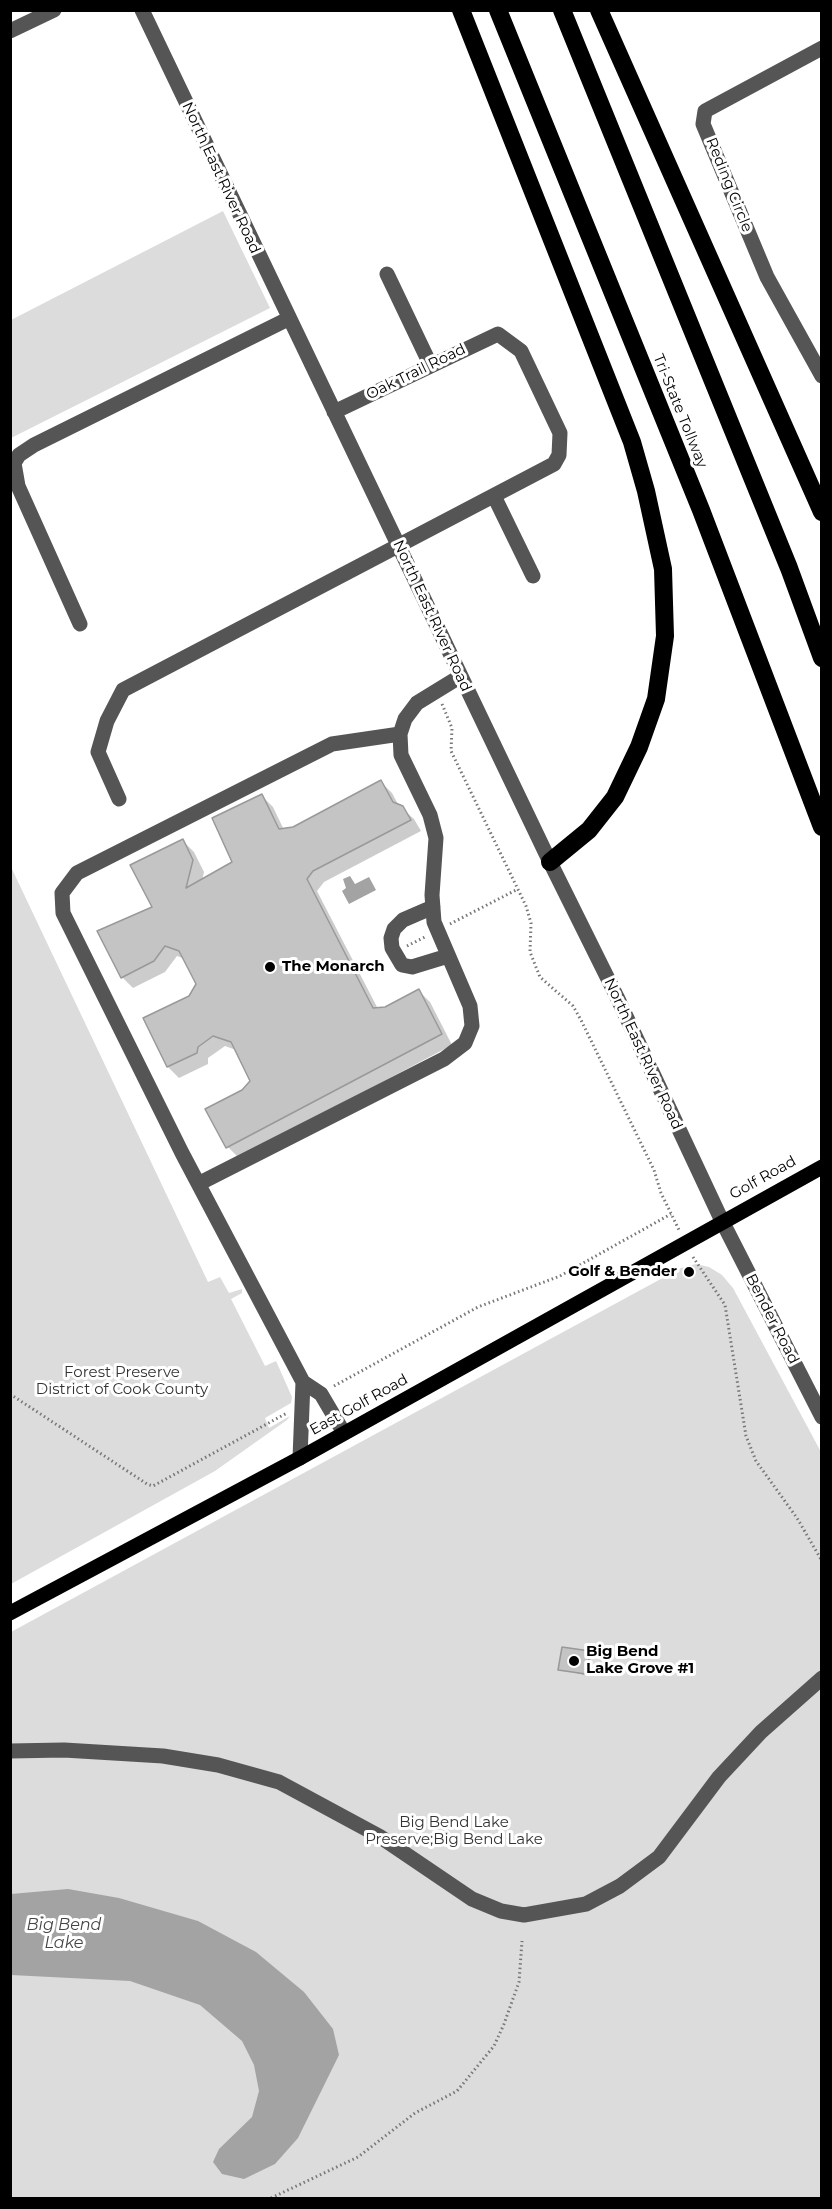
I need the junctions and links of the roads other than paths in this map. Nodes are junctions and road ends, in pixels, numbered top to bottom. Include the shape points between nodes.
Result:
1 (54, 10) edge
2 (142, 10) edge
3 (461, 10) edge
4 (498, 10) edge
5 (562, 10) edge
6 (598, 10) edge
7 (10, 31) edge
8 (822, 48) edge
9 (387, 274) dead end
10 (288, 319) junction
11 (430, 364) junction
12 (822, 376) edge
13 (334, 412) junction
14 (494, 496) junction
15 (822, 512) edge
16 (399, 546) junction
17 (533, 576) dead end
18 (80, 624) dead end
19 (822, 658) edge
20 (461, 676) junction
21 (400, 734) junction
22 (119, 799) dead end
23 (822, 827) edge
24 (550, 862) junction
25 (433, 907) junction
26 (448, 956) junction
27 (822, 1167) edge
28 (200, 1183) junction
29 (722, 1221) junction
30 (303, 1382) junction
31 (822, 1417) edge
32 (344, 1433) junction
33 (300, 1458) junction
34 (10, 1613) edge
35 (822, 1678) edge
36 (10, 1751) edge

1 - 7 street
2 - 10 street, North East River Road
3 - 24 highway via 632,442 663,569 665,636 656,699 639,747 615,797 589,830
4 - 23 highway, Tri-State Tollway via 701,510
5 - 19 highway
6 - 15 highway
8 - 12 street, Reding Circle via 705,111 704,124 766,277
9 - 11 street
10 - 13 street, North East River Road
10 - 18 street via 19,455 14,463 18,486
11 - 13 street, Oak Trail Road
11 - 14 street, Oak Trail Road via 498,334 521,351 560,433 559,455 554,464
13 - 16 street, North East River Road
14 - 16 street
14 - 17 street
16 - 20 street, North East River Road
16 - 22 street via 123,690 98,752
20 - 21 street via 417,703 405,718
20 - 24 street, North East River Road
21 - 25 street via 401,754 430,814 436,838
21 - 28 street via 332,744 77,873 62,893 63,913
24 - 29 street, North East River Road
25 - 26 street via 434,922
25 - 26 street via 403,920 394,929 392,948 402,964 412,967
26 - 28 street via 470,1006 472,1026 465,1043 444,1059
27 - 29 main road, Golf Road
28 - 30 street
29 - 31 street, Bender Road
29 - 32 main road, East Golf Road
30 - 32 street via 321,1394
30 - 33 street
32 - 33 main road, East Golf Road
33 - 34 main road, East Golf Road
35 - 36 street via 761,1732 719,1777 659,1857 620,1886 586,1904 524,1915 472,1899 379,1836 279,1782 218,1765 163,1756

